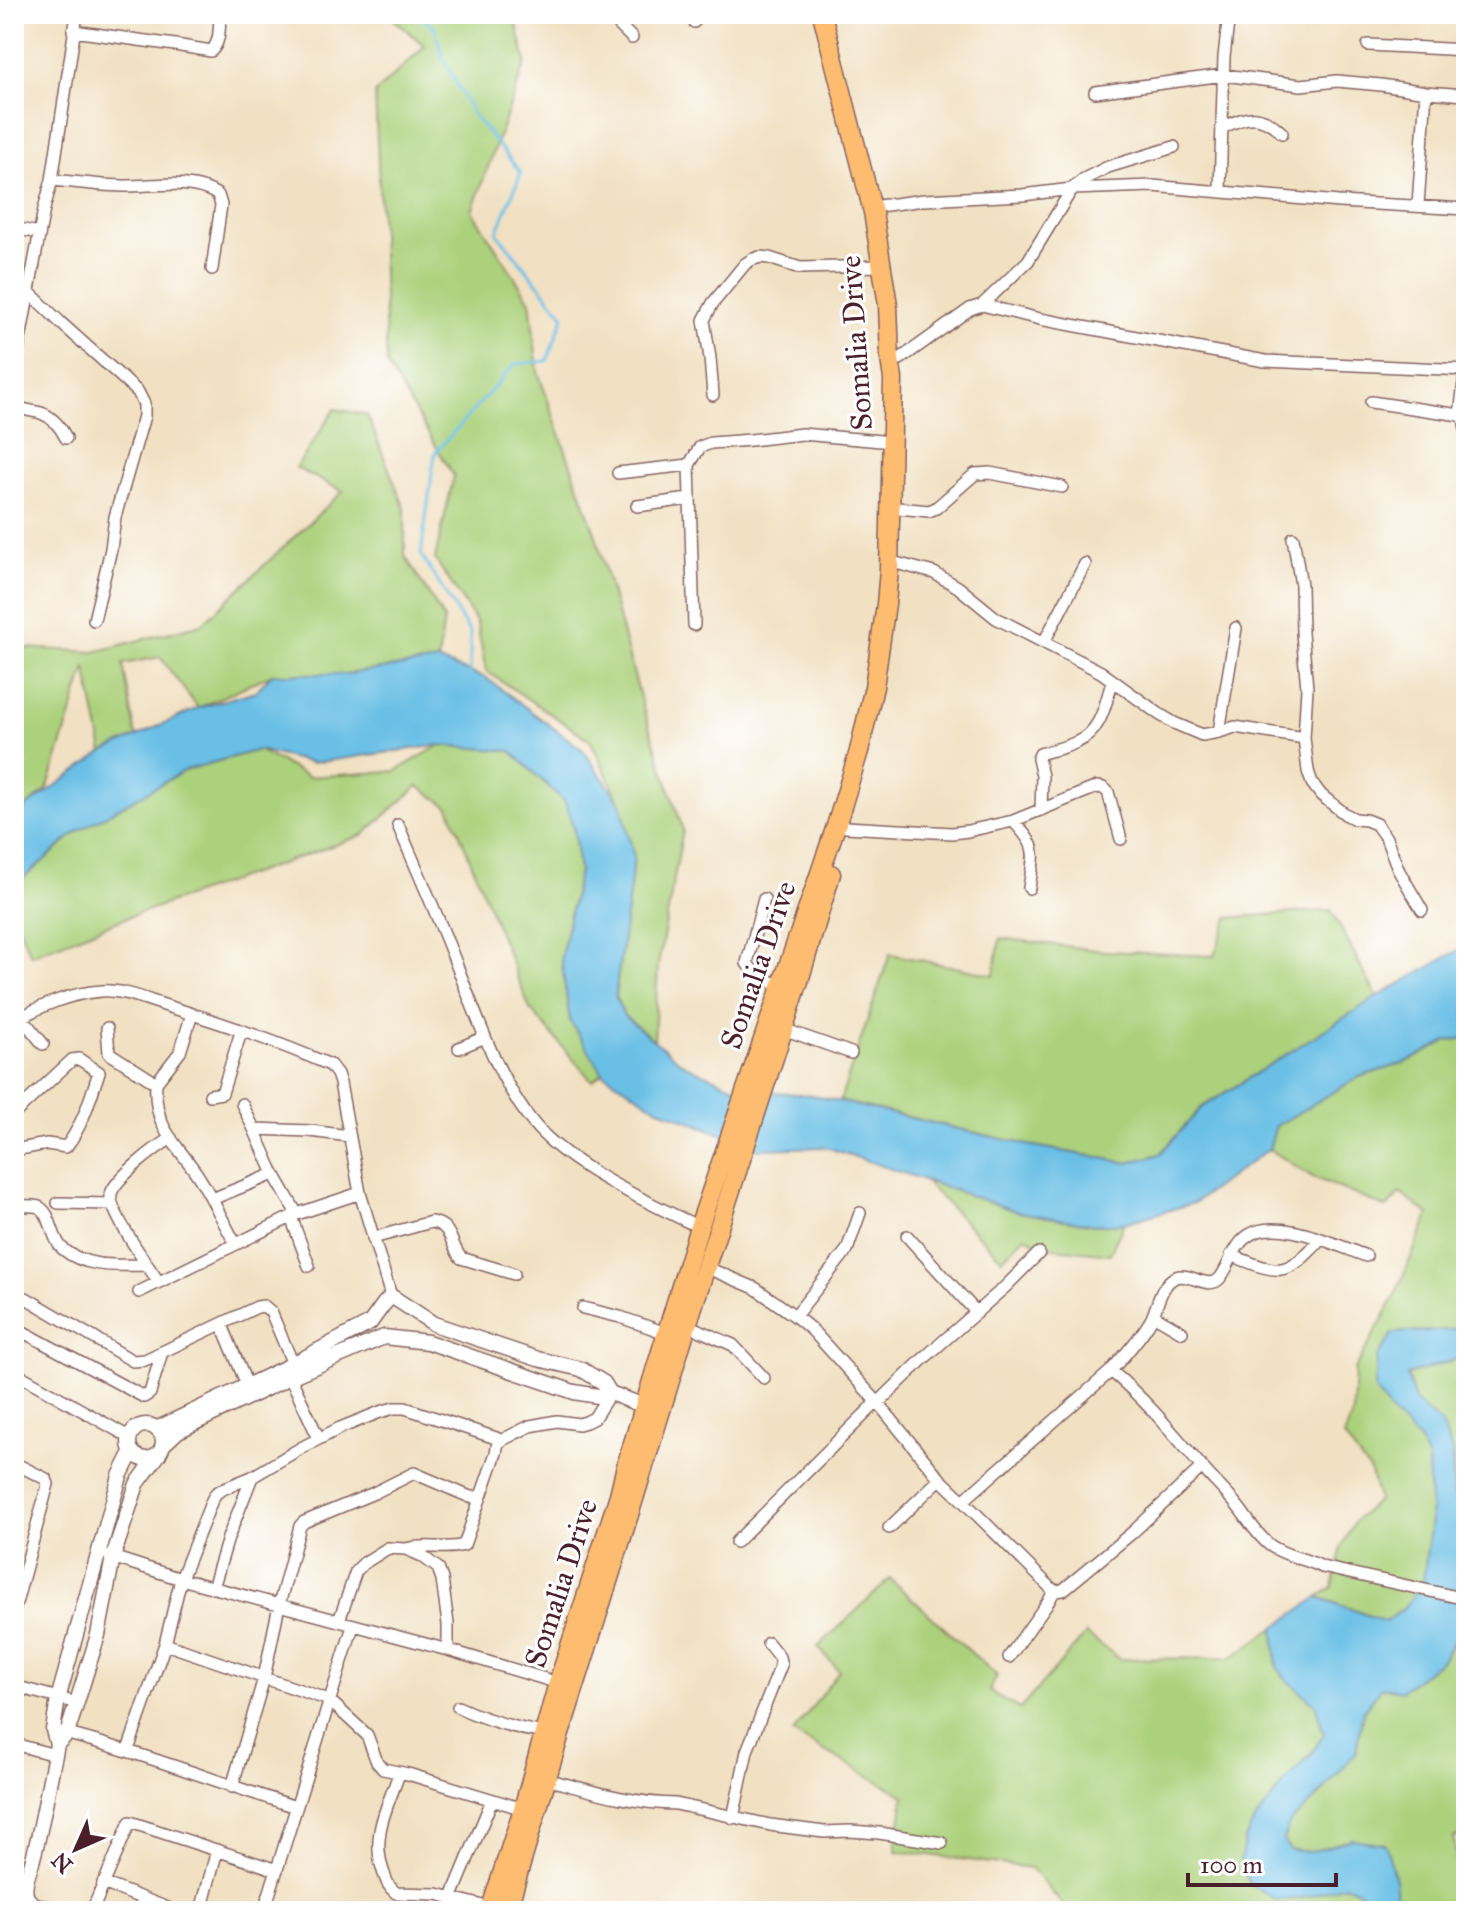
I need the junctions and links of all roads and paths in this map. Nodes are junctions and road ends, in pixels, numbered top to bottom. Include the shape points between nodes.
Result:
1 (77, 14) edge
2 (220, 14) edge
3 (619, 14) edge
4 (822, 14) edge
5 (832, 14) edge
6 (1229, 14) edge
7 (73, 31) junction
8 (632, 38) dead end
9 (1368, 45) dead end
10 (1466, 50) edge
11 (1224, 75) junction
12 (1095, 92) dead end
13 (1426, 92) junction
14 (1466, 95) edge
15 (1222, 128) junction
16 (1282, 133) dead end
17 (1174, 147) dead end
18 (52, 180) junction
19 (1072, 189) junction
20 (1220, 190) junction
21 (1418, 205) junction
22 (879, 206) junction
23 (1466, 209) edge
24 (14, 228) edge
25 (39, 233) junction
26 (881, 266) junction
27 (212, 269) dead end
28 (29, 292) junction
29 (982, 305) junction
30 (895, 359) junction
31 (1466, 368) edge
32 (14, 372) edge
33 (713, 395) dead end
34 (1371, 402) dead end
35 (14, 405) edge
36 (1460, 415) junction
37 (1466, 429) edge
38 (66, 438) dead end
39 (892, 442) junction
40 (689, 465) junction
41 (618, 473) dead end
42 (1062, 487) dead end
43 (1466, 492) edge
44 (689, 499) junction
45 (637, 506) dead end
46 (898, 508) junction
47 (1462, 517) dead end
48 (1293, 538) dead end
49 (896, 563) junction
50 (1085, 564) dead end
51 (94, 620) dead end
52 (694, 625) dead end
53 (1236, 628) dead end
54 (1044, 642) junction
55 (1112, 682) junction
56 (1219, 732) junction
57 (1304, 738) junction
58 (1041, 810) junction
59 (1013, 821) junction
60 (398, 825) dead end
61 (846, 827) junction
62 (1121, 839) dead end
63 (1029, 888) dead end
64 (764, 899) dead end
65 (1422, 910) dead end
66 (781, 986) junction
67 (192, 1014) junction
68 (18, 1019) edge
69 (107, 1028) dead end
70 (783, 1029) junction
71 (241, 1032) junction
72 (485, 1037) junction
73 (43, 1044) dead end
74 (459, 1048) dead end
75 (109, 1053) junction
76 (851, 1053) dead end
77 (99, 1072) junction
78 (758, 1076) junction
79 (156, 1083) junction
80 (210, 1095) dead end
81 (242, 1104) dead end
82 (14, 1114) edge
83 (254, 1129) junction
84 (349, 1136) junction
85 (171, 1138) junction
86 (14, 1150) edge
87 (733, 1155) junction
88 (274, 1174) junction
89 (360, 1193) junction
90 (212, 1199) junction
91 (58, 1203) dead end
92 (112, 1204) junction
93 (14, 1206) edge
94 (860, 1213) dead end
95 (294, 1216) junction
96 (699, 1227) junction
97 (907, 1236) dead end
98 (373, 1238) junction
99 (1321, 1239) junction
100 (235, 1243) junction
101 (1039, 1253) dead end
102 (1231, 1255) junction
103 (1366, 1256) dead end
104 (147, 1265) junction
105 (309, 1266) dead end
106 (705, 1267) junction
107 (514, 1274) dead end
108 (158, 1281) junction
109 (139, 1292) dead end
110 (391, 1296) junction
111 (26, 1298) dead end
112 (583, 1308) dead end
113 (977, 1313) junction
114 (1153, 1315) junction
115 (795, 1316) junction
116 (370, 1323) junction
117 (434, 1324) junction
118 (222, 1325) junction
119 (687, 1325) junction
120 (14, 1327) edge
121 (1182, 1332) dead end
122 (666, 1333) junction
123 (384, 1337) junction
124 (428, 1342) junction
125 (162, 1352) junction
126 (538, 1359) junction
127 (289, 1369) junction
128 (1111, 1371) junction
129 (14, 1372) edge
130 (531, 1377) junction
131 (764, 1378) dead end
132 (247, 1385) junction
133 (610, 1393) junction
134 (877, 1403) junction
135 (653, 1409) junction
136 (156, 1429) junction
137 (129, 1437) junction
138 (319, 1439) junction
139 (498, 1442) junction
140 (161, 1449) junction
141 (132, 1452) junction
142 (14, 1463) edge
143 (1202, 1467) junction
144 (252, 1477) junction
145 (940, 1479) junction
146 (482, 1494) junction
147 (963, 1501) junction
148 (889, 1528) dead end
149 (736, 1542) dead end
150 (406, 1549) junction
151 (106, 1556) junction
152 (181, 1579) junction
153 (213, 1588) junction
154 (1054, 1591) junction
155 (1466, 1599) edge
156 (279, 1605) junction
157 (14, 1611) edge
158 (339, 1621) junction
159 (353, 1626) junction
160 (768, 1643) dead end
161 (165, 1644) junction
162 (448, 1650) junction
163 (1009, 1657) dead end
164 (264, 1678) junction
165 (566, 1685) junction
166 (14, 1686) edge
167 (58, 1699) junction
168 (329, 1700) junction
169 (77, 1703) junction
170 (458, 1707) dead end
171 (544, 1733) junction
172 (58, 1741) junction
173 (14, 1744) edge
174 (128, 1750) junction
175 (399, 1774) junction
176 (546, 1779) junction
177 (232, 1787) junction
178 (492, 1800) junction
179 (296, 1807) junction
180 (523, 1809) junction
181 (733, 1818) junction
182 (942, 1843) dead end
183 (217, 1850) junction
184 (277, 1870) junction
185 (103, 1883) junction
186 (451, 1899) junction
187 (505, 1910) edge
188 (57, 1911) edge
189 (92, 1911) edge
190 (175, 1911) edge
191 (201, 1911) edge
192 (264, 1911) edge

1 - 7 street
2 - 7 street via 211,51
3 - 8 street via 619,25
4 - 26 main road, Somalia Drive via 873,212
5 - 22 main road, Somalia Drive
6 - 11 street
7 - 18 street
9 - 10 street
11 - 12 street
11 - 13 street
11 - 15 street
13 - 14 street
13 - 21 street
15 - 16 street via 1259,117
15 - 20 street
17 - 19 street via 1108,167
18 - 25 street
18 - 27 street via 174,184 211,191 221,205
19 - 20 street
19 - 22 street
19 - 29 street via 1028,261
20 - 21 street
21 - 23 street
22 - 30 main road, Somalia Drive
24 - 25 street
25 - 28 street
26 - 30 main road, Somalia Drive
26 - 33 street via 800,268 760,257 745,264 704,320
28 - 32 street
28 - 51 street via 138,392 144,404
29 - 30 street
29 - 31 street via 1265,361
30 - 39 main road, Somalia Drive
30 - 46 main road, Somalia Drive
31 - 36 street
34 - 36 street
35 - 38 street via 50,418
36 - 37 street
39 - 40 street via 802,434 711,443 700,447
39 - 66 main road, Somalia Drive via 889,570 874,687 850,781
40 - 41 street
40 - 44 street
42 - 46 street via 975,474 936,508
43 - 47 street
44 - 45 street
44 - 52 street
46 - 49 main road, Somalia Drive
48 - 57 street via 1307,688
49 - 54 street via 934,573 996,618
49 - 61 main road, Somalia Drive via 881,694
50 - 54 street
53 - 56 street
54 - 55 street
55 - 56 street via 1174,723 1202,735
55 - 58 street via 1089,736 1040,754
56 - 57 street via 1235,727
57 - 65 street via 1316,790 1345,814 1376,824
58 - 59 street
58 - 62 street via 1103,788
59 - 61 street via 952,833
59 - 63 street via 1032,843
60 - 72 street
61 - 70 main road, Somalia Drive
64 - 66 street via 747,963 760,977
66 - 78 main road, Somalia Drive
67 - 68 street via 102,991 51,1003
67 - 71 street
67 - 79 street via 180,1052
68 - 73 street
69 - 75 street
70 - 76 street
70 - 78 main road, Somalia Drive
71 - 80 street via 222,1093
71 - 84 street via 330,1065 340,1083
72 - 74 street
72 - 96 street via 514,1094 557,1145 586,1167
75 - 77 street
75 - 79 street
77 - 82 street via 72,1060
77 - 86 street via 82,1123 66,1147 47,1144
78 - 87 main road, Somalia Drive
79 - 85 street via 156,1112
81 - 83 street
83 - 84 street
83 - 88 street
84 - 89 street
85 - 90 street
85 - 92 street via 147,1153 114,1188
87 - 96 main road, Somalia Drive
87 - 106 main road, Somalia Drive
88 - 90 street
88 - 95 street
89 - 95 street
89 - 98 street
90 - 100 street
91 - 92 street
92 - 104 street
93 - 104 street via 41,1208 64,1249 91,1263
94 - 115 street via 847,1250
95 - 100 street
95 - 105 street
96 - 122 main road, Somalia Drive
97 - 113 street
98 - 107 street via 440,1224 461,1258
98 - 110 street
99 - 102 street via 1263,1229 1244,1238
99 - 102 street via 1291,1268 1280,1270
99 - 103 street
100 - 108 street
101 - 113 street
102 - 114 street via 1213,1282 1175,1277
104 - 108 street
106 - 115 street via 755,1288
106 - 119 main road, Somalia Drive
108 - 109 street
110 - 116 street
110 - 117 street
111 - 125 street via 133,1361
112 - 122 street
113 - 134 street
114 - 121 street
114 - 128 street
115 - 134 street
116 - 123 street
116 - 127 street
117 - 124 street
117 - 126 street
118 - 125 street
118 - 127 street via 264,1306 271,1312
118 - 132 street
119 - 131 street via 733,1345
119 - 135 main road, Somalia Drive
120 - 125 street via 144,1397 150,1393
122 - 135 main road, Somalia Drive
123 - 124 street
123 - 127 street
124 - 130 street
126 - 130 street
126 - 133 street via 581,1369
127 - 132 street
127 - 138 street
127 - 140 street via 178,1431
128 - 143 street via 1155,1411
128 - 147 street
129 - 137 street
130 - 133 street via 586,1394
132 - 136 street
133 - 135 street
133 - 139 street via 586,1422 530,1426
134 - 145 street
134 - 149 street
135 - 165 main road, Somalia Drive
136 - 137 street via 140,1426
136 - 140 street via 162,1436
137 - 141 street
138 - 139 street via 380,1412 405,1408
138 - 144 street
139 - 146 street
140 - 141 street via 148,1459
140 - 151 street via 137,1484
141 - 151 street via 120,1476
142 - 157 street via 48,1484
143 - 154 street via 1133,1532 1063,1590
143 - 155 street via 1279,1551 1322,1567
144 - 152 street via 216,1493
144 - 153 street
145 - 147 street
145 - 148 street
146 - 150 street via 464,1545
146 - 156 street via 470,1497 414,1473 304,1522
147 - 154 street
150 - 158 street via 388,1548 356,1571
150 - 162 street via 438,1568
151 - 152 street
151 - 167 street
151 - 169 street via 98,1635
152 - 153 street
152 - 161 street
153 - 156 street
154 - 163 street
156 - 158 street
156 - 164 street
158 - 159 street
159 - 162 street
159 - 168 street
160 - 181 street via 781,1665 747,1751
161 - 164 street
161 - 174 street
162 - 165 street
164 - 168 street
164 - 177 street
165 - 171 main road, Somalia Drive
165 - 176 main road, Somalia Drive
166 - 167 street
167 - 169 street
167 - 172 street
168 - 175 street via 367,1735 383,1769
168 - 179 street
169 - 172 street
170 - 171 street
171 - 180 main road, Somalia Drive
172 - 173 street
172 - 174 street
172 - 188 street via 25,1888 36,1905
174 - 177 street
175 - 178 street
175 - 186 street via 378,1838 387,1882 396,1893
176 - 181 street
176 - 187 main road, Somalia Drive
177 - 179 street
178 - 180 street
178 - 186 street
179 - 184 street
180 - 187 main road, Somalia Drive
181 - 182 street
183 - 184 street
183 - 185 street via 130,1822
183 - 191 street
184 - 192 street
185 - 189 street
185 - 190 street
186 - 187 street

